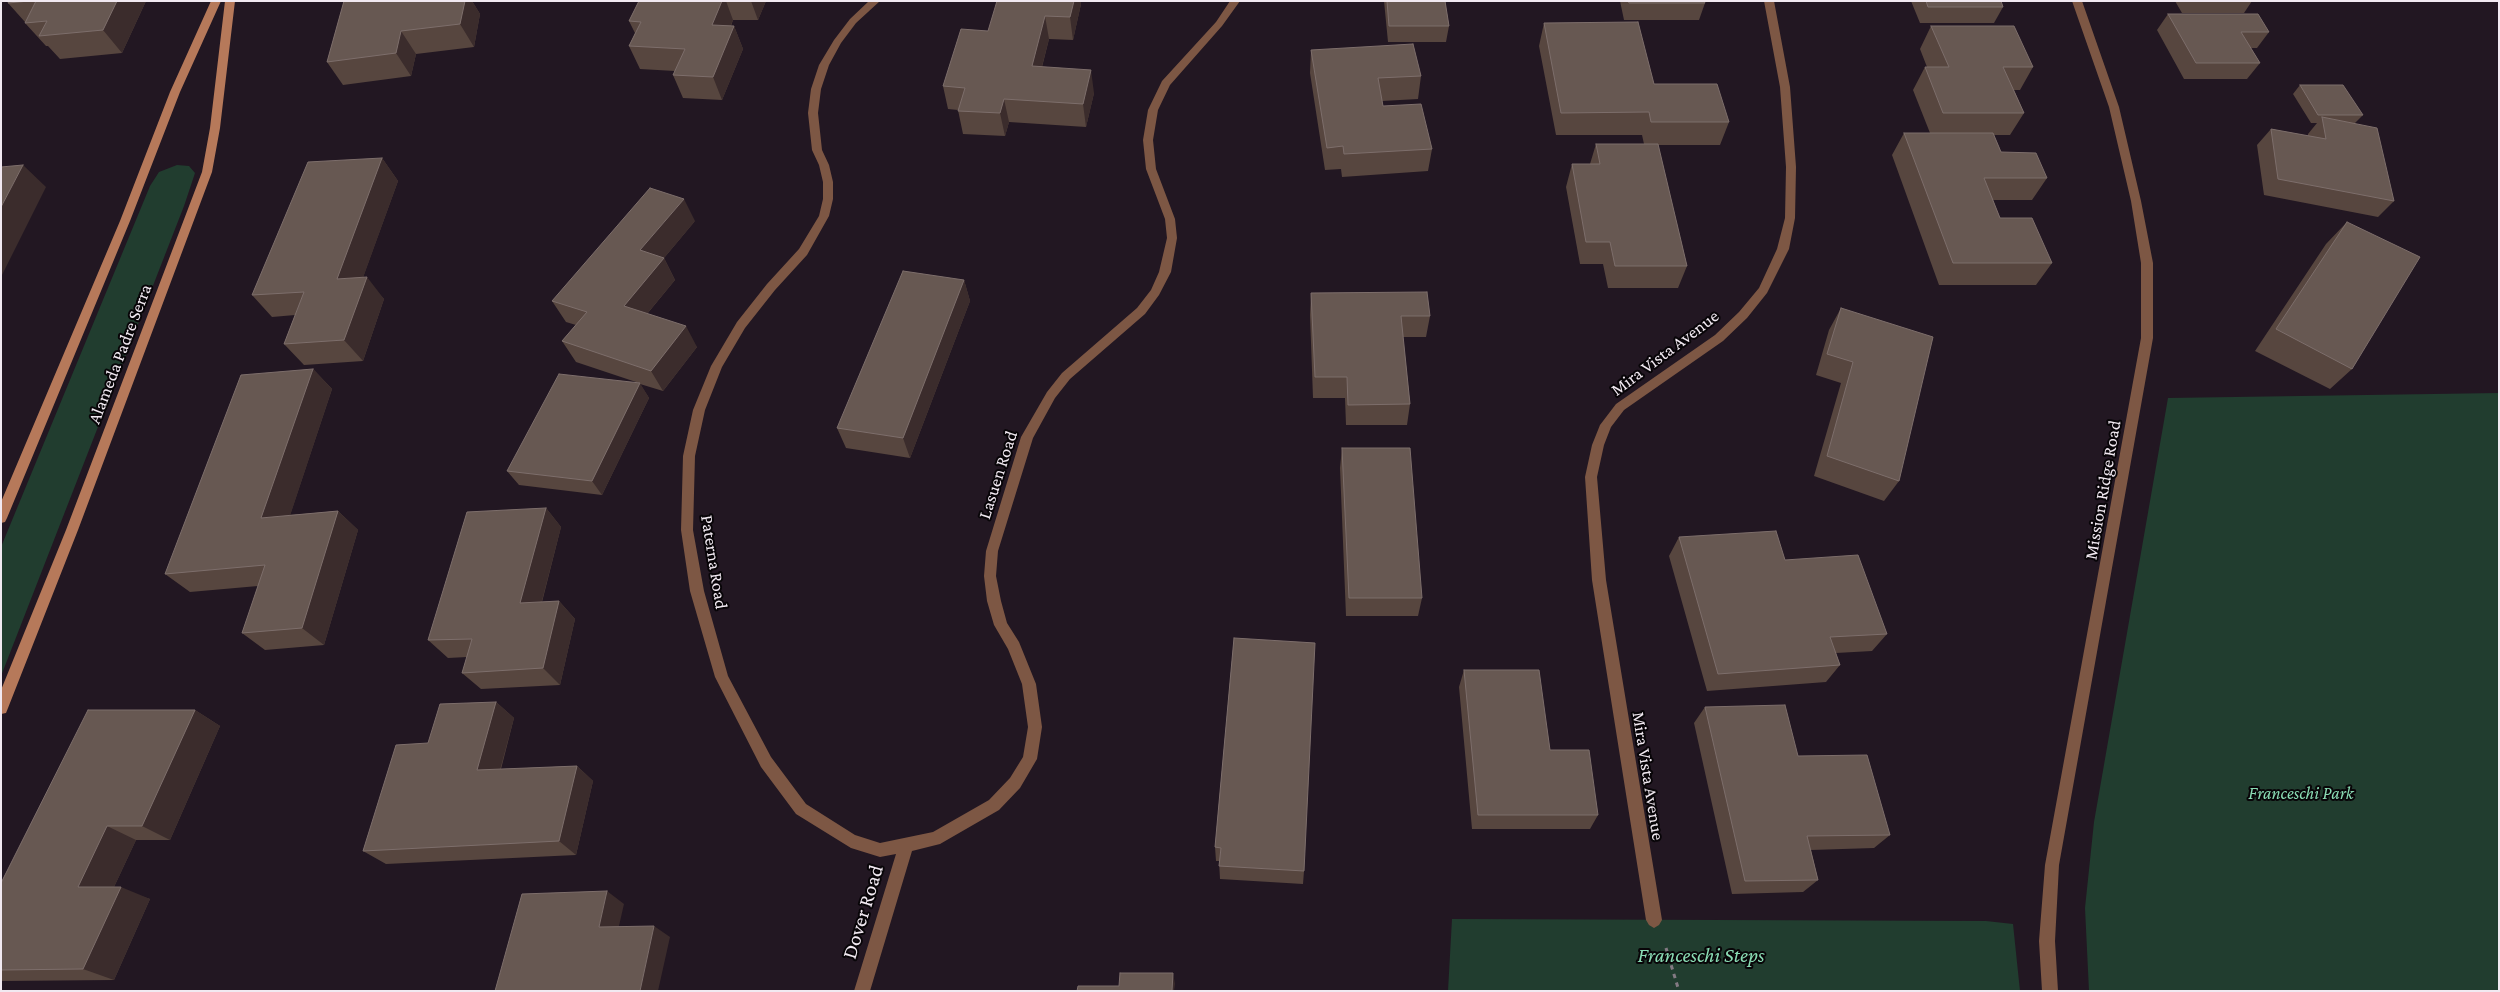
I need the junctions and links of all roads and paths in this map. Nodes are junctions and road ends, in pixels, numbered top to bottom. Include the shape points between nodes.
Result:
1 (216, 1) edge
2 (230, 1) edge
3 (875, 1) edge
4 (1235, 1) edge
5 (1769, 1) edge
6 (2077, 1) edge
7 (1, 518) edge
8 (1, 708) edge
9 (906, 846) junction
10 (1654, 920) joint
11 (862, 991) edge
12 (1679, 991) edge
13 (2050, 991) edge

1 - 7 street via 175,92
2 - 8 street, Alameda Padre Serra via 207,172
3 - 9 street, Paterna Road via 837,42 816,89 813,113 817,150 828,182 824,216 804,252 741,324 717,366 699,410 689,456 687,530 697,591 722,677 766,762 801,809 851,841 880,850
4 - 9 street, Lasuen Road via 1219,24 1166,83 1153,110 1148,140 1151,169 1170,219 1172,238 1165,272 1141,311 1066,376 1051,395 1027,437 992,552 990,576 994,601 1029,684 1035,727 1030,759 1015,783 994,805 935,839
5 - 10 street, Mira Vista Avenue via 1785,87 1791,168 1790,218 1783,249 1763,290 1743,315 1719,338 1620,406 1606,425 1598,444 1591,477 1599,580
6 - 13 street, Mission Ridge Road via 2114,107 2136,201 2147,263 2147,338 2052,865 2047,941
9 - 11 street, Dover Road
10 - 12 path via 1663,937

